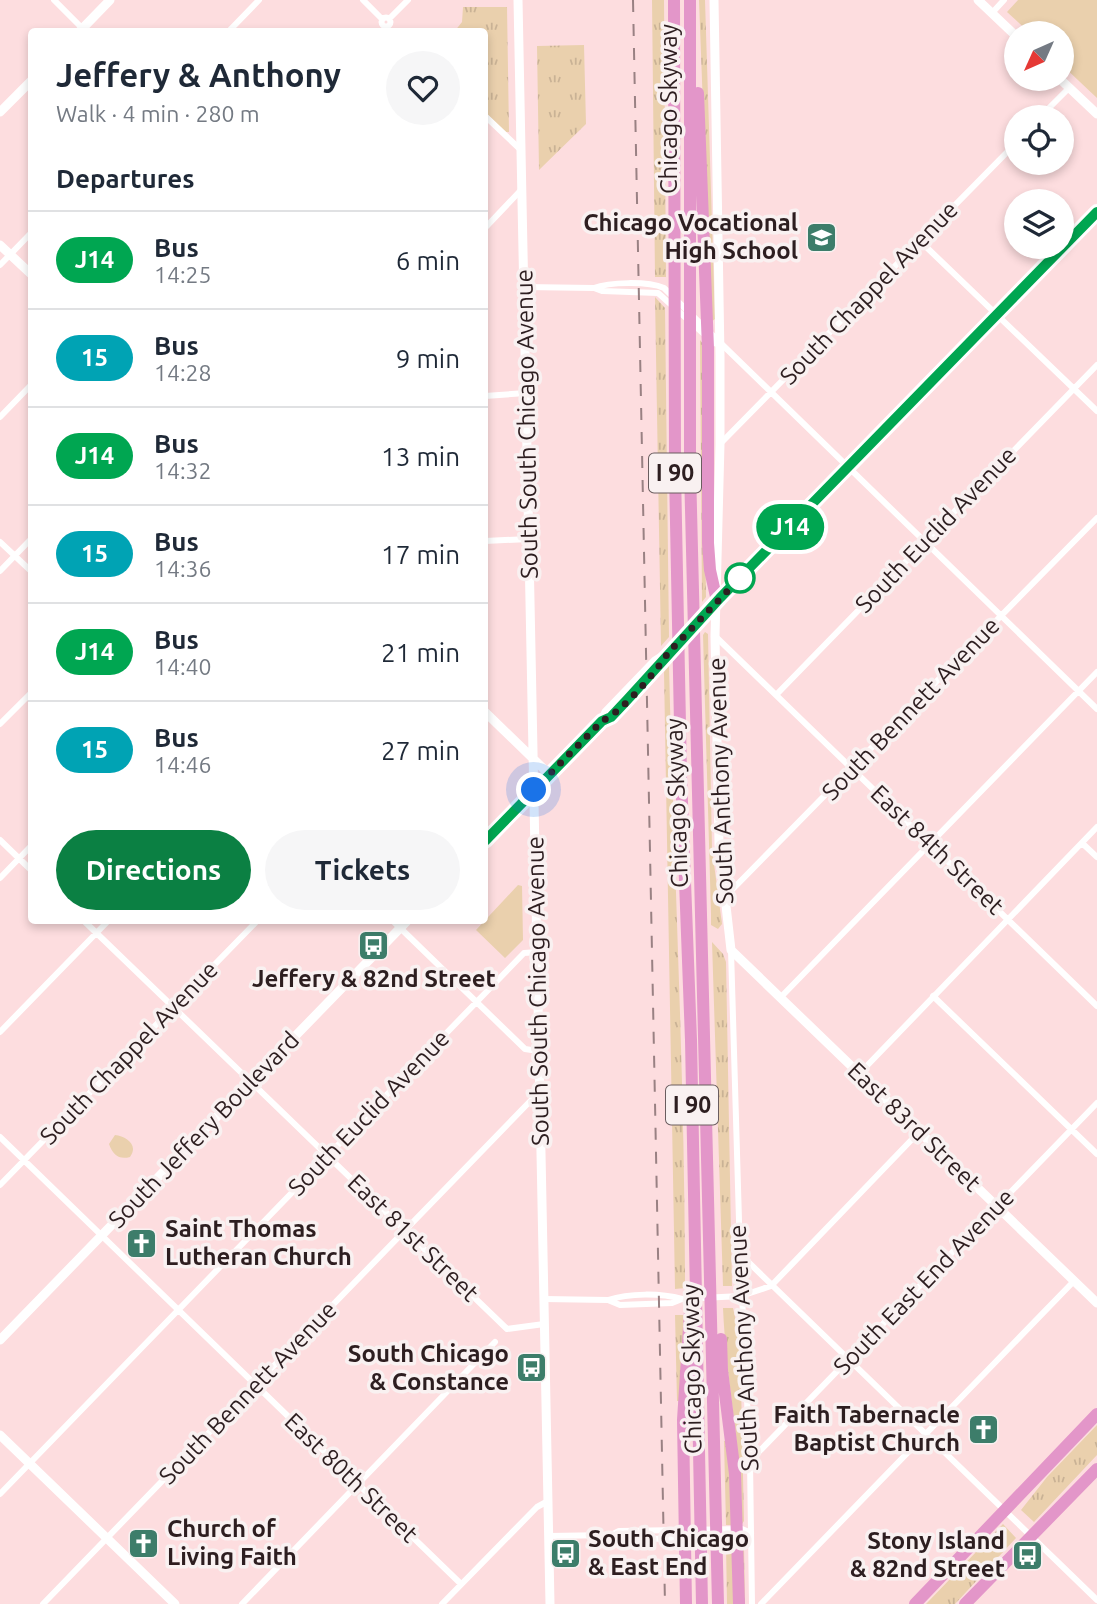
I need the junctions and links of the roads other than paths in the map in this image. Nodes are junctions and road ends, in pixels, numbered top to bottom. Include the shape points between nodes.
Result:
1 (54, 0) edge
2 (110, 0) edge
3 (259, 0) edge
4 (363, 0) edge
5 (408, 0) edge
6 (518, 0) edge
7 (674, 0) edge
8 (690, 0) edge
9 (714, 0) edge
10 (978, 0) edge
11 (1004, 0) edge
12 (992, 13) junction
13 (384, 24) edge
14 (1004, 25) edge
15 (81, 28) edge
16 (85, 28) edge
17 (232, 28) edge
18 (690, 31) junction
19 (28, 84) edge
20 (1066, 91) edge
21 (1072, 91) edge
22 (1052, 105) edge
23 (0, 112) edge
24 (1097, 114) edge
25 (488, 119) edge
26 (523, 152) junction
27 (1004, 155) edge
28 (523, 188) junction
29 (1097, 212) edge
30 (488, 225) edge
31 (28, 236) edge
32 (920, 241) junction
33 (0, 245) edge
34 (10, 254) junction
35 (0, 265) edge
36 (28, 271) edge
37 (524, 287) junction
38 (997, 315) junction
39 (714, 346) junction
40 (1097, 365) edge
41 (28, 388) edge
42 (1074, 389) junction
43 (771, 393) junction
44 (526, 394) junction
45 (488, 396) edge
46 (1097, 411) edge
47 (0, 417) edge
48 (720, 444) junction
49 (847, 468) junction
50 (1097, 518) edge
51 (529, 539) junction
52 (488, 541) edge
53 (0, 542) edge
54 (28, 542) edge
55 (924, 542) junction
56 (15, 556) junction
57 (28, 568) edge
58 (0, 571) edge
59 (718, 601) junction
60 (1002, 617) junction
61 (715, 636) junction
62 (673, 656) junction
63 (1097, 672) edge
64 (1079, 691) junction
65 (776, 695) junction
66 (28, 696) edge
67 (1097, 709) edge
68 (488, 715) edge
69 (0, 724) edge
70 (533, 759) junction
71 (853, 769) junction
72 (549, 774) junction
73 (534, 790) junction
74 (1097, 827) edge
75 (488, 838) edge
76 (0, 840) edge
77 (929, 843) junction
78 (1082, 843) junction
79 (28, 849) edge
80 (1097, 857) edge
81 (19, 858) junction
82 (28, 867) edge
83 (0, 878) edge
84 (724, 898) junction
85 (1008, 919) junction
86 (87, 924) edge
87 (104, 924) edge
88 (254, 924) edge
89 (396, 924) edge
90 (404, 924) edge
91 (400, 928) junction
92 (96, 933) junction
93 (731, 950) junction
94 (537, 952) junction
95 (933, 996) junction
96 (780, 998) junction
97 (477, 1002) junction
98 (1097, 1006) edge
99 (173, 1007) junction
100 (0, 1032) edge
101 (538, 1051) junction
102 (859, 1073) junction
103 (251, 1082) junction
104 (540, 1091) junction
105 (1097, 1103) edge
106 (1072, 1130) junction
107 (919, 1132) junction
108 (0, 1137) edge
109 (1097, 1154) edge
110 (328, 1156) junction
111 (24, 1160) junction
112 (0, 1185) edge
113 (997, 1207) junction
114 (405, 1231) junction
115 (102, 1236) junction
116 (740, 1254) junction
117 (1074, 1281) junction
118 (771, 1286) junction
119 (741, 1296) junction
120 (544, 1299) junction
121 (1097, 1303) edge
122 (178, 1310) junction
123 (716, 1314) junction
124 (693, 1315) junction
125 (544, 1324) junction
126 (0, 1340) edge
127 (495, 1342) dead end
128 (849, 1361) junction
129 (256, 1385) junction
130 (1097, 1414) edge
131 (0, 1435) edge
132 (926, 1435) junction
133 (750, 1461) junction
134 (30, 1464) junction
135 (1097, 1469) edge
136 (358, 1483) junction
137 (0, 1494) edge
138 (548, 1501) junction
139 (1003, 1510) junction
140 (751, 1533) junction
141 (548, 1536) junction
142 (1031, 1536) junction
143 (107, 1538) junction
144 (461, 1584) junction
145 (1097, 1600) edge
146 (43, 1604) edge
147 (175, 1604) edge
148 (242, 1604) edge
149 (442, 1604) edge
150 (550, 1604) edge
151 (686, 1604) edge
152 (702, 1604) edge
153 (718, 1604) edge
154 (739, 1604) edge
155 (752, 1604) edge
156 (761, 1604) edge
157 (915, 1604) edge
158 (965, 1604) edge

1 - 15 street
2 - 16 main road
3 - 17 street
4 - 13 street
5 - 13 street
6 - 26 main road, South South Chicago Avenue
7 - 62 highway, Chicago Skyway / I 90 via 678,627
8 - 18 highway, Chicago Skyway / I 90
9 - 39 main road, South Anthony Avenue
10 - 12 main road
11 - 12 street
12 - 14 main road
18 - 39 highway via 698,53 707,316
18 - 123 highway, Chicago Skyway / I 90 via 693,611
19 - 23 main road
20 - 22 street
21 - 24 main road
25 - 26 street
26 - 28 main road, South South Chicago Avenue
27 - 32 street, South Chappel Avenue
28 - 30 street
28 - 37 main road, South South Chicago Avenue
29 - 38 main road
31 - 34 street
32 - 38 street
32 - 43 street, South Chappel Avenue
33 - 34 main road
34 - 35 street
34 - 36 main road
37 - 39 street via 658,293
37 - 44 main road, South South Chicago Avenue
38 - 42 street
38 - 49 main road
39 - 43 street
39 - 48 main road, South Anthony Avenue
39 - 59 highway via 708,543
40 - 42 street, South Euclid Avenue
41 - 47 street
42 - 46 street
42 - 55 street, South Euclid Avenue
43 - 48 street, South Chappel Avenue
43 - 49 street
44 - 45 street
44 - 51 main road, South South Chicago Avenue
48 - 59 main road, South Anthony Avenue
49 - 55 street
49 - 59 main road
50 - 60 street, South Bennett Avenue
51 - 52 street
51 - 70 main road, South South Chicago Avenue
53 - 56 street
54 - 56 street
55 - 60 street
55 - 65 street, South Euclid Avenue
56 - 57 street
56 - 58 street
59 - 61 main road, South Anthony Avenue
59 - 62 main road
60 - 64 street
60 - 71 street, South Bennett Avenue
61 - 65 street, East 84th Street
61 - 84 main road, South Anthony Avenue
62 - 72 main road via 655,661
62 - 124 highway, Chicago Skyway / I 90 via 687,924
63 - 64 street
64 - 67 street
64 - 77 street
65 - 71 street, East 84th Street
66 - 69 street
68 - 70 main road
70 - 72 main road
70 - 73 main road, South South Chicago Avenue
71 - 77 street, East 84th Street
71 - 84 street, South Bennett Avenue
72 - 73 main road
73 - 75 main road
73 - 94 main road, South South Chicago Avenue
74 - 78 street
76 - 81 street
77 - 85 street, East 84th Street
77 - 96 street
78 - 80 street
78 - 85 street
79 - 81 street
81 - 82 street
81 - 83 street
84 - 93 main road, South Anthony Avenue
85 - 95 street
85 - 98 street, East 84th Street
86 - 92 street, East 81st Street
87 - 92 street
88 - 99 street, South Chappel Avenue
89 - 91 street
90 - 91 main road, South Jeffery Boulevard
91 - 97 street
91 - 103 main road, South Jeffery Boulevard
92 - 99 street, East 81st Street
92 - 100 street
93 - 96 main road, East 83rd Street
93 - 116 street, South Anthony Avenue
94 - 97 street, South Euclid Avenue via 524,953
94 - 101 main road, South South Chicago Avenue
95 - 102 street
95 - 106 street
96 - 102 main road, East 83rd Street
97 - 101 street via 525,1049
97 - 110 street, South Euclid Avenue
99 - 103 street, East 81st Street
99 - 111 street, South Chappel Avenue
101 - 104 main road, South South Chicago Avenue
102 - 107 main road, East 83rd Street
103 - 110 street, East 81st Street
103 - 115 main road, South Jeffery Boulevard
104 - 114 street, South Bennett Avenue
104 - 120 main road, South South Chicago Avenue
105 - 106 street, South East End Avenue
106 - 109 street
106 - 113 street, South East End Avenue
107 - 113 main road, East 83rd Street
107 - 118 street
108 - 111 street, East 80th Street
110 - 114 street, East 81st Street
110 - 122 street, South Euclid Avenue
111 - 112 street, South Chappel Avenue
111 - 115 street, East 80th Street
113 - 117 main road, East 83rd Street
113 - 128 street, South East End Avenue
114 - 125 street, East 81st Street via 507,1329
114 - 129 street, South Bennett Avenue
115 - 122 street, East 80th Street
115 - 126 main road, South Jeffery Boulevard
116 - 118 street
116 - 119 street, South Anthony Avenue
117 - 121 main road, East 83rd Street
117 - 132 street
118 - 119 street
118 - 128 street
119 - 120 street
119 - 133 street, South Anthony Avenue
120 - 125 main road, South South Chicago Avenue
122 - 129 street, East 80th Street
122 - 134 street, South Euclid Avenue
123 - 153 highway, Chicago Skyway
123 - 154 highway via 735,1474
124 - 151 highway via 683,1420
124 - 152 highway, Chicago Skyway / I 90
125 - 138 main road, South South Chicago Avenue
127 - 136 street
128 - 132 street
128 - 133 street, South East End Avenue
129 - 136 street, East 80th Street
129 - 143 street, South Bennett Avenue
130 - 139 highway
131 - 134 main road
132 - 139 street
132 - 156 street
133 - 140 street, South Anthony Avenue
134 - 137 street, South Euclid Avenue
134 - 143 main road
135 - 142 highway
136 - 144 street, East 80th Street
136 - 148 street
138 - 141 main road, South South Chicago Avenue
138 - 144 street
139 - 142 street
139 - 157 highway
140 - 141 street via 744,1538
140 - 155 street, South Anthony Avenue
141 - 150 main road, South South Chicago Avenue
142 - 145 street
142 - 158 highway
143 - 146 street, South Bennett Avenue
143 - 147 main road
144 - 149 street

